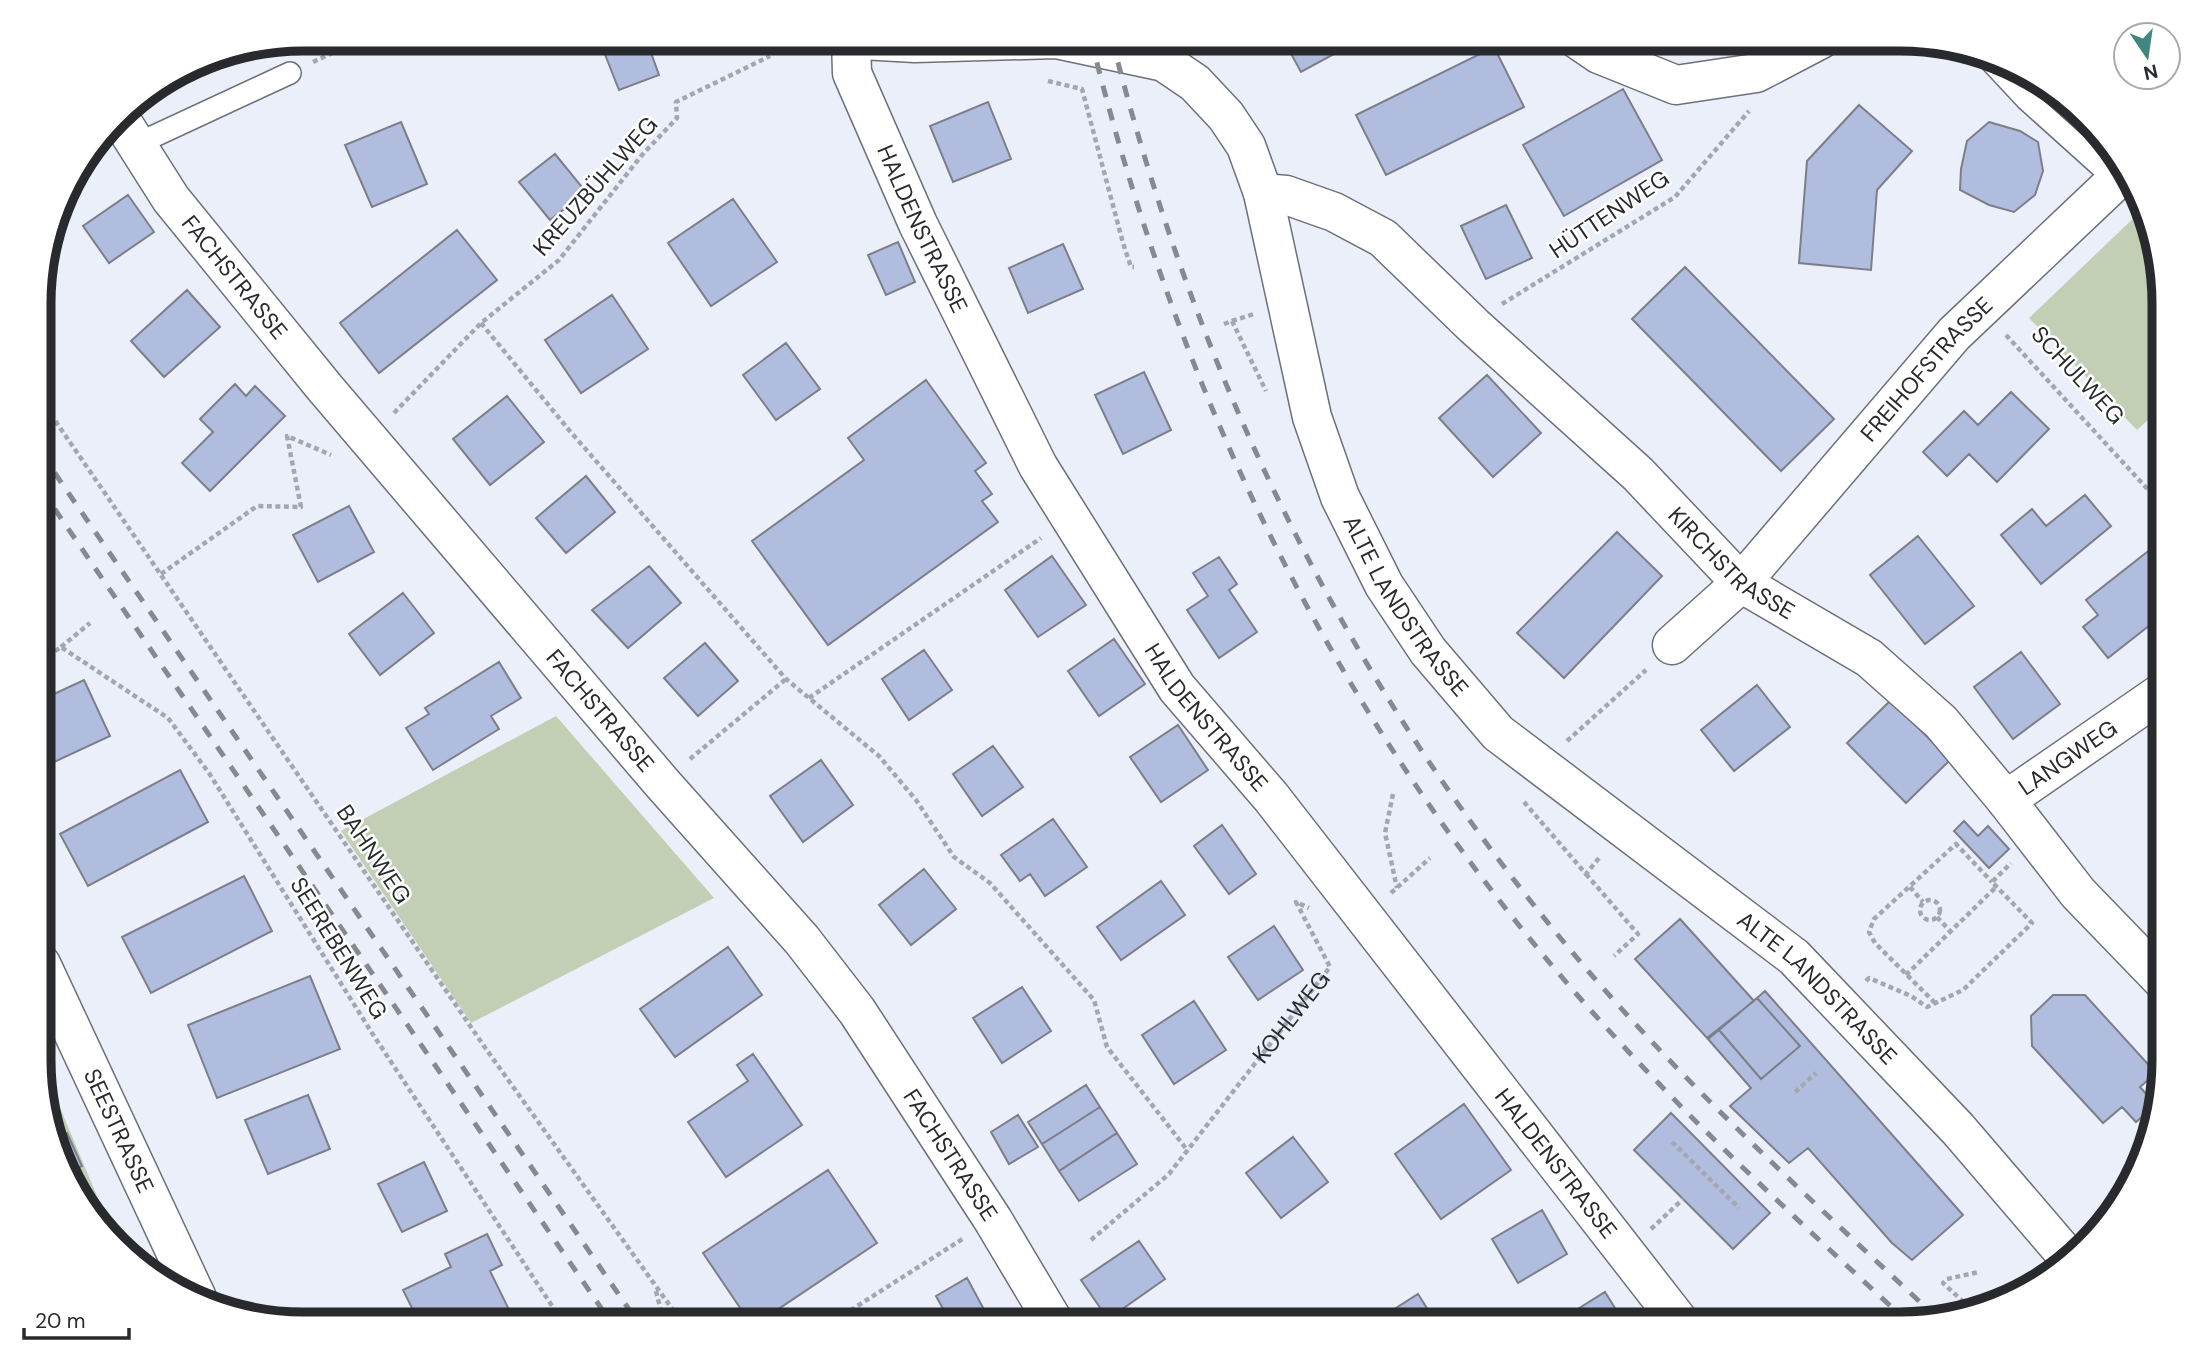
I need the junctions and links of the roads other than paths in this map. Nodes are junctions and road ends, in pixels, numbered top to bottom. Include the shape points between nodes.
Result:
1 (850, 51) edge
2 (1168, 51) edge
3 (1595, 51) edge
4 (1797, 51) edge
5 (2002, 72) edge
6 (290, 73) road end
7 (127, 131) edge
8 (2113, 168) edge
9 (2119, 178) edge
10 (1263, 193) junction
11 (1741, 583) junction
12 (1672, 645) dead end
13 (2152, 699) edge
14 (2006, 800) junction
15 (2152, 970) edge
16 (51, 985) edge
17 (2064, 1252) edge
18 (192, 1286) edge
19 (1048, 1312) edge
20 (1672, 1312) edge

1 - 20 street, HALDENSTRASSE via 852,73 918,224 1038,466 1178,688 1271,797
2 - 10 street, ALTE LANDSTRASSE via 1226,116 1246,146
3 - 4 street via 1676,85 1756,73
5 - 8 lane via 2027,100
6 - 7 lane
7 - 19 street, FACHSTRASSE via 171,199 325,388 802,940 857,1011
9 - 11 street, FREIHOFSTRASSE via 1954,334
10 - 11 street, KIRCHSTRASSE via 1286,195 1334,212 1383,238 1638,474
10 - 17 street, ALTE LANDSTRASSE via 1312,417 1340,497 1384,585 1428,650 1498,733 1794,957 1958,1129
11 - 12 street
11 - 14 street, KIRCHSTRASSE via 1869,658 1941,722
13 - 14 street, LANGWEG
14 - 15 street, KIRCHSTRASSE via 2078,893
16 - 18 street, SEESTRASSE

